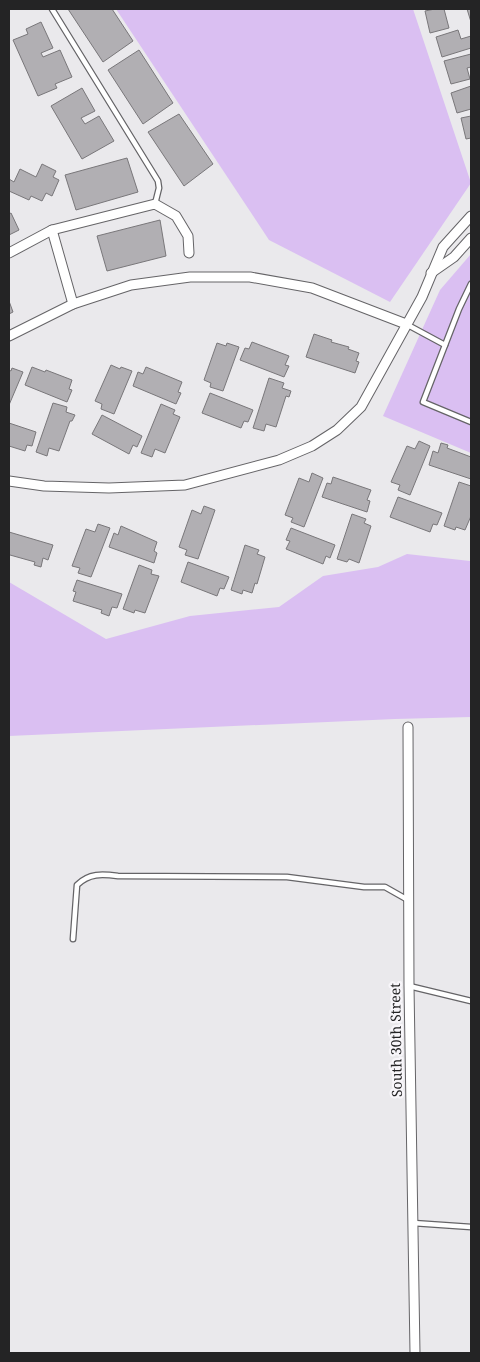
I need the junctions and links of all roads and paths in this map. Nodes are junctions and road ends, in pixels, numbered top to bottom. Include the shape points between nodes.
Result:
1 (52, 9) edge
2 (155, 204) junction
3 (469, 222) edge
4 (52, 230) junction
5 (471, 238) edge
6 (9, 253) edge
7 (189, 253) dead end
8 (430, 273) junction
9 (471, 284) edge
10 (73, 304) junction
11 (406, 324) junction
12 (9, 336) edge
13 (445, 345) junction
14 (471, 422) edge
15 (9, 481) edge
16 (408, 727) dead end
17 (408, 900) junction
18 (74, 939) dead end
19 (409, 986) junction
20 (471, 1001) edge
21 (413, 1223) junction
22 (471, 1227) edge
23 (415, 1353) edge

1 - 2 lane via 158,181
2 - 4 street
2 - 7 street via 176,216 188,236
3 - 8 street via 442,247
4 - 6 street
4 - 10 street
5 - 8 street via 454,257
8 - 11 street via 422,297
9 - 13 lane
10 - 11 street via 131,284 190,277 250,277 312,288
10 - 12 street
11 - 13 lane
11 - 15 street via 361,407 337,430 312,446 280,460 185,485 109,488 44,486
13 - 14 lane via 423,402
16 - 17 street, South 30th Street
17 - 18 lane via 385,887 287,877 98,874 84,878 77,885
17 - 19 street, South 30th Street
19 - 20 lane
19 - 21 street, South 30th Street
21 - 22 lane
21 - 23 street, South 30th Street

